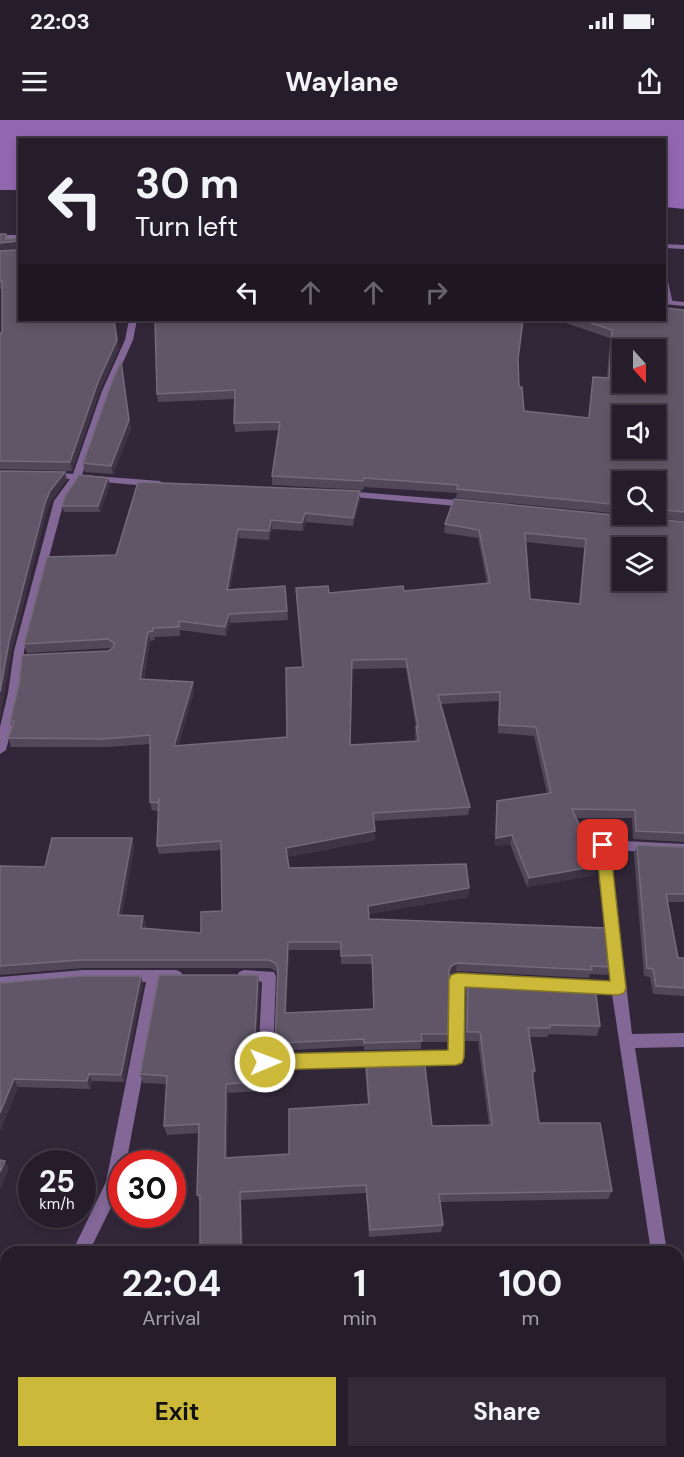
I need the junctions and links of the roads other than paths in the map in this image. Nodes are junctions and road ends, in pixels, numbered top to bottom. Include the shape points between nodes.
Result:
1 (0, 237) edge
2 (18, 237) edge
3 (666, 246) edge
4 (684, 247) edge
5 (668, 302) edge
6 (684, 304) edge
7 (133, 321) edge
8 (44, 475) edge
9 (77, 476) junction
10 (173, 484) edge
11 (339, 494) edge
12 (478, 505) edge
13 (0, 750) edge
14 (684, 849) edge
15 (154, 976) junction
16 (188, 976) edge
17 (234, 976) edge
18 (491, 981) edge
19 (0, 983) edge
20 (572, 986) edge
21 (618, 988) junction
22 (684, 1040) edge
23 (626, 1041) junction
24 (83, 1246) edge
25 (658, 1246) edge

1 - 2 street
3 - 4 street
5 - 6 street
7 - 9 street
8 - 9 street
9 - 10 street
9 - 13 street via 59,501
11 - 12 street
14 - 21 street via 603,845
15 - 16 street
15 - 19 street via 83,976
15 - 24 street via 114,1184
17 - 18 street via 269,976 265,1062 456,1057 457,980
20 - 21 street
21 - 23 street
22 - 23 street
23 - 25 street

